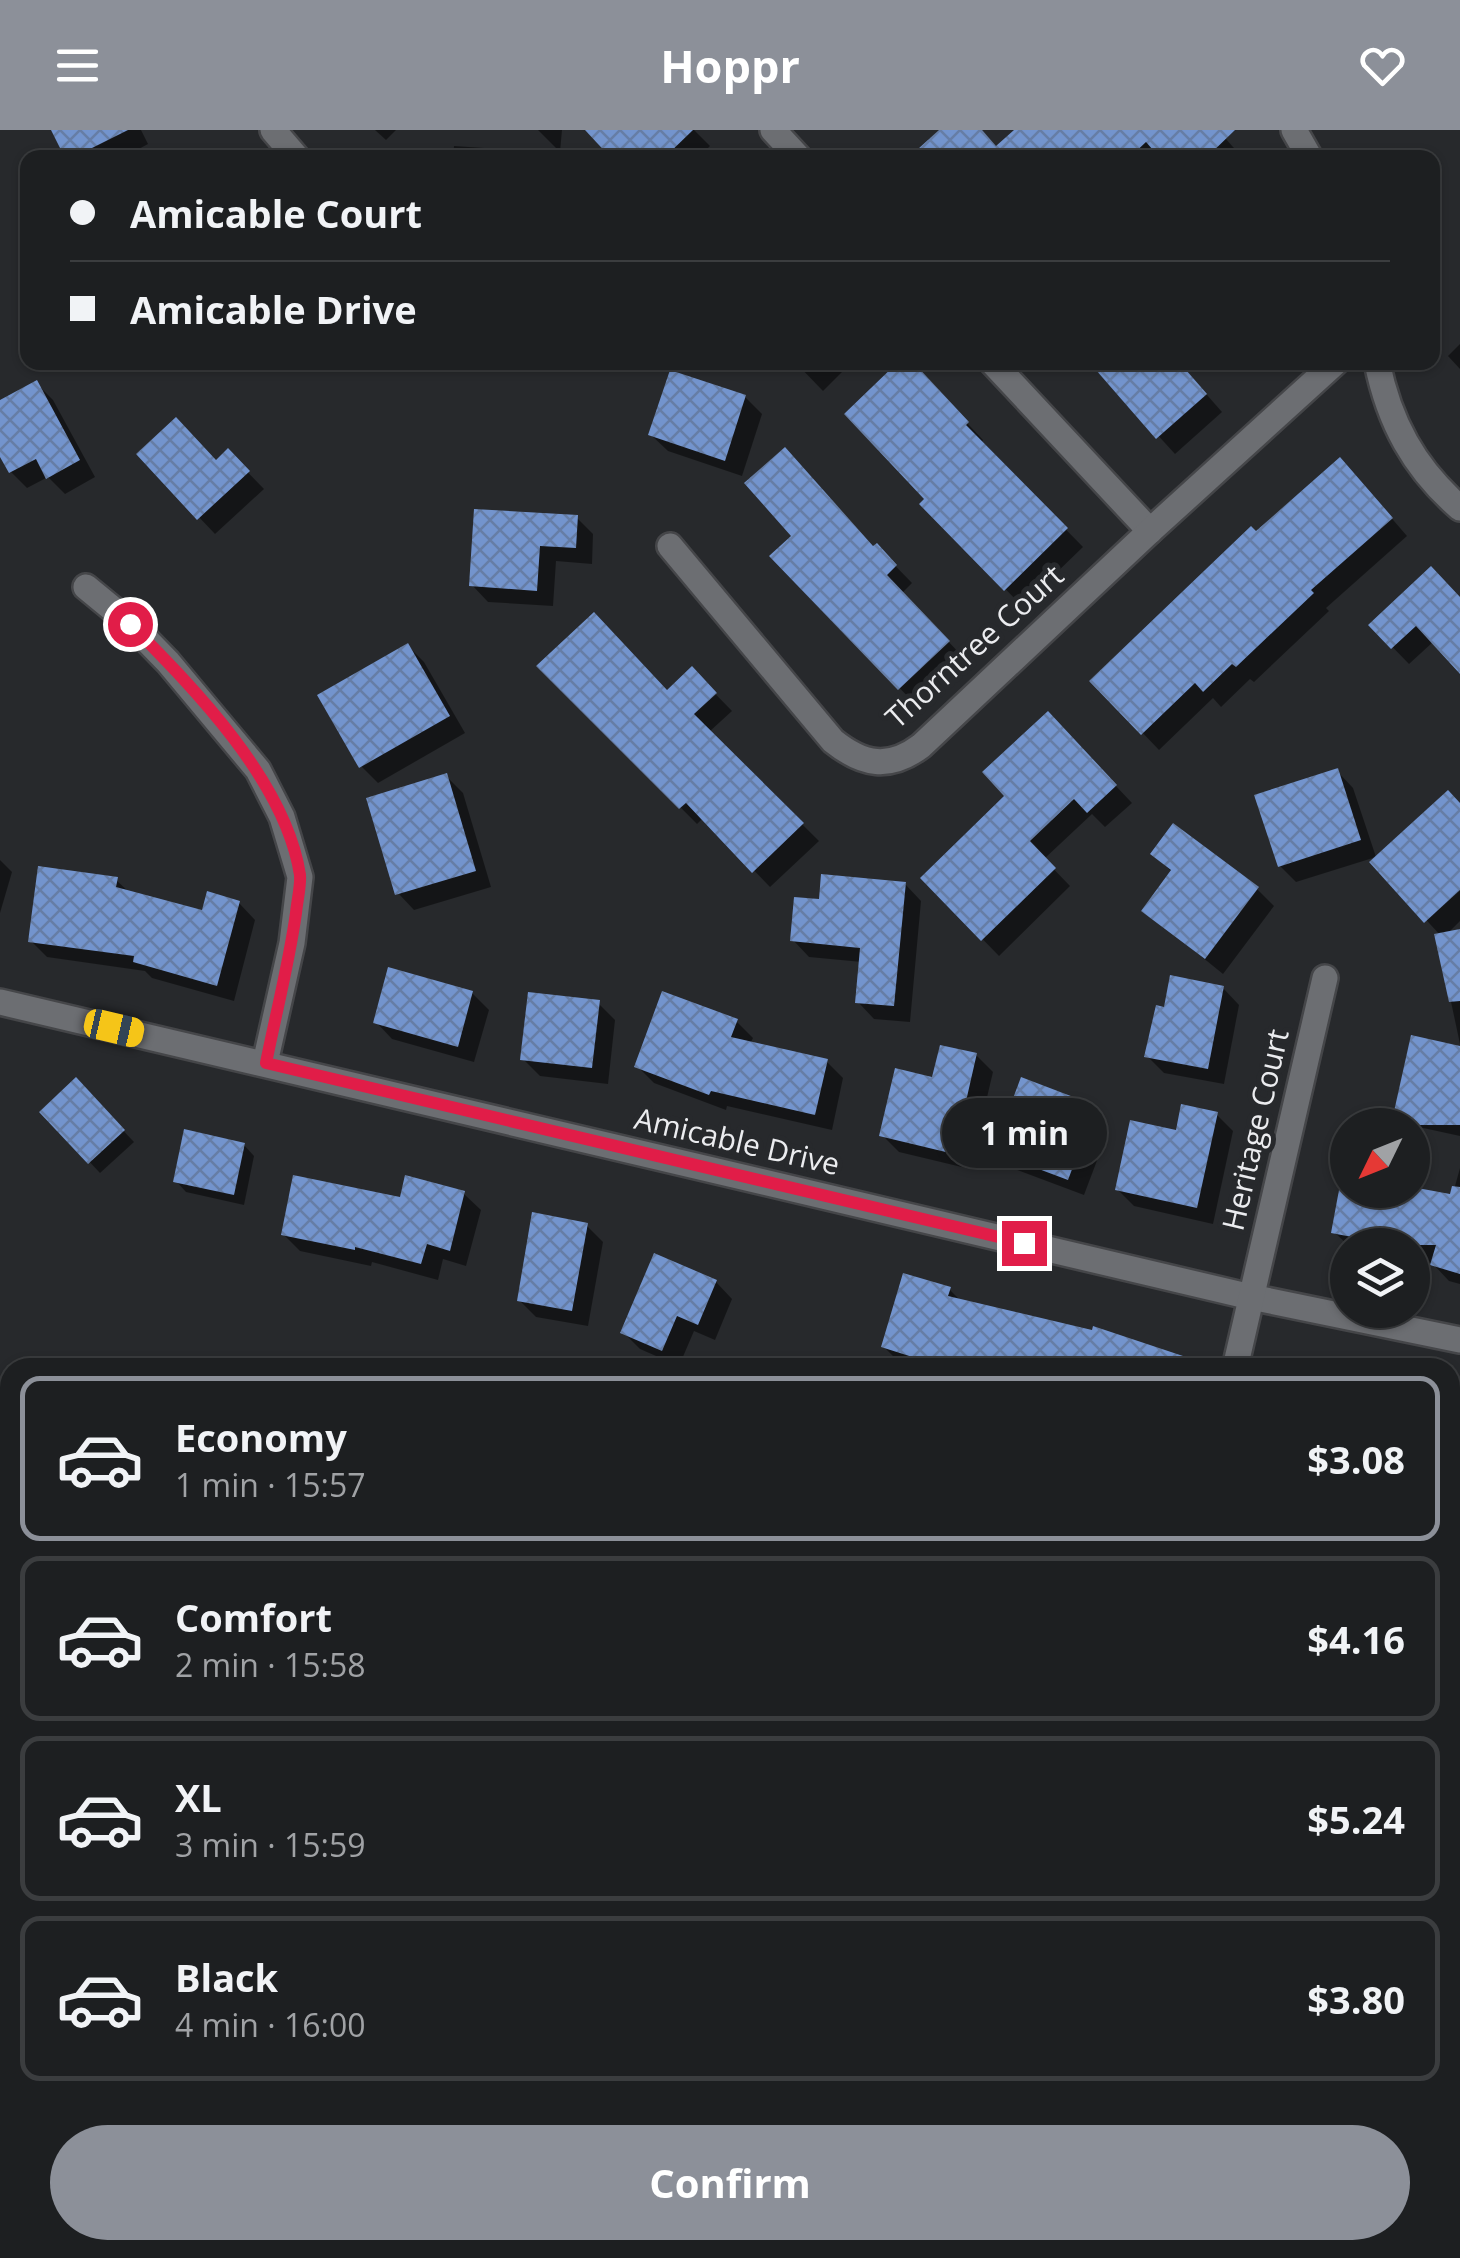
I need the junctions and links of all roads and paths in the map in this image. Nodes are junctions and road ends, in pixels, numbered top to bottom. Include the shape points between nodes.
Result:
1 (273, 130) edge
2 (773, 130) edge
3 (290, 150) edge
4 (792, 150) edge
5 (999, 370) edge
6 (1327, 370) edge
7 (1379, 370) edge
8 (1460, 508) edge
9 (1150, 531) junction
10 (670, 546) dead end
11 (86, 587) dead end
12 (1325, 978) dead end
13 (0, 1002) edge
14 (266, 1063) junction
15 (1251, 1297) junction
16 (1460, 1340) edge
17 (1237, 1358) edge

1 - 3 street
2 - 4 street
5 - 9 street
6 - 9 street, Thorntree Court
7 - 8 street via 1388,409 1409,451
9 - 10 street, Thorntree Court via 921,746 884,764 858,759 833,741
11 - 14 street via 168,662 258,770 282,817 300,877
12 - 15 street, Heritage Court
13 - 14 street, Amicable Drive
14 - 15 street, Amicable Drive
15 - 16 street, Amicable Drive
15 - 17 street, Heritage Court

